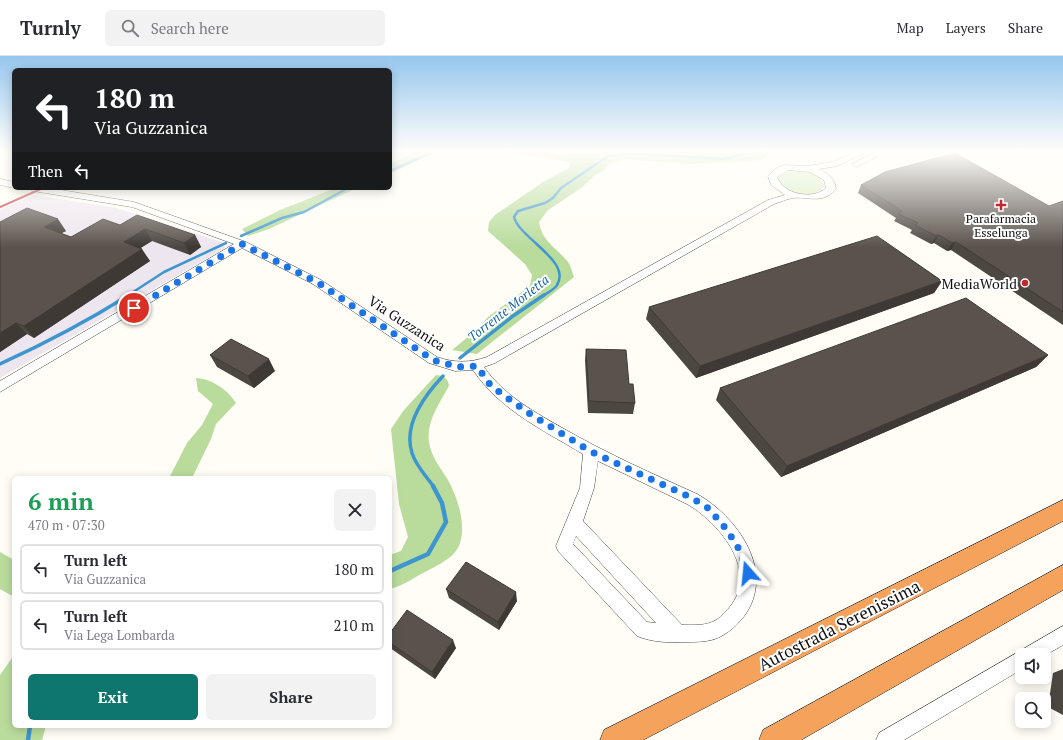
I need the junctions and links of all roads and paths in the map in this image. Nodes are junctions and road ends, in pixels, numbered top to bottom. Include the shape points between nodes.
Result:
1 (775, 183) edge
2 (831, 183) edge
3 (776, 186) junction
4 (45, 190) edge
5 (794, 195) junction
6 (771, 202) junction
7 (242, 244) junction
8 (477, 366) junction
9 (0, 387) edge
10 (590, 451) junction
11 (1063, 510) edge
12 (574, 523) junction
13 (1063, 577) edge
14 (678, 634) junction
15 (1063, 635) edge
16 (1041, 648) edge
17 (1015, 663) edge
18 (614, 740) edge
19 (773, 740) edge
20 (886, 740) edge

1 - 3 street
2 - 5 street, Via Guzzanica via 832,186 826,194 812,197
3 - 5 street, Via Guzzanica
3 - 6 street via 775,196
4 - 7 street, Via Guzzanica via 134,205
5 - 6 street, Via Guzzanica
6 - 8 street, Via Guzzanica
7 - 8 street, Via Guzzanica via 317,282 433,360 458,367
7 - 9 street
8 - 10 street via 485,380 501,394
10 - 12 street via 589,480
10 - 14 street via 700,503 723,525 742,555 748,573 748,590 733,617 716,630
11 - 18 highway, Autostrada Serenissima
12 - 14 street
12 - 14 street via 564,546 643,630
13 - 19 highway
15 - 16 street
17 - 20 street

